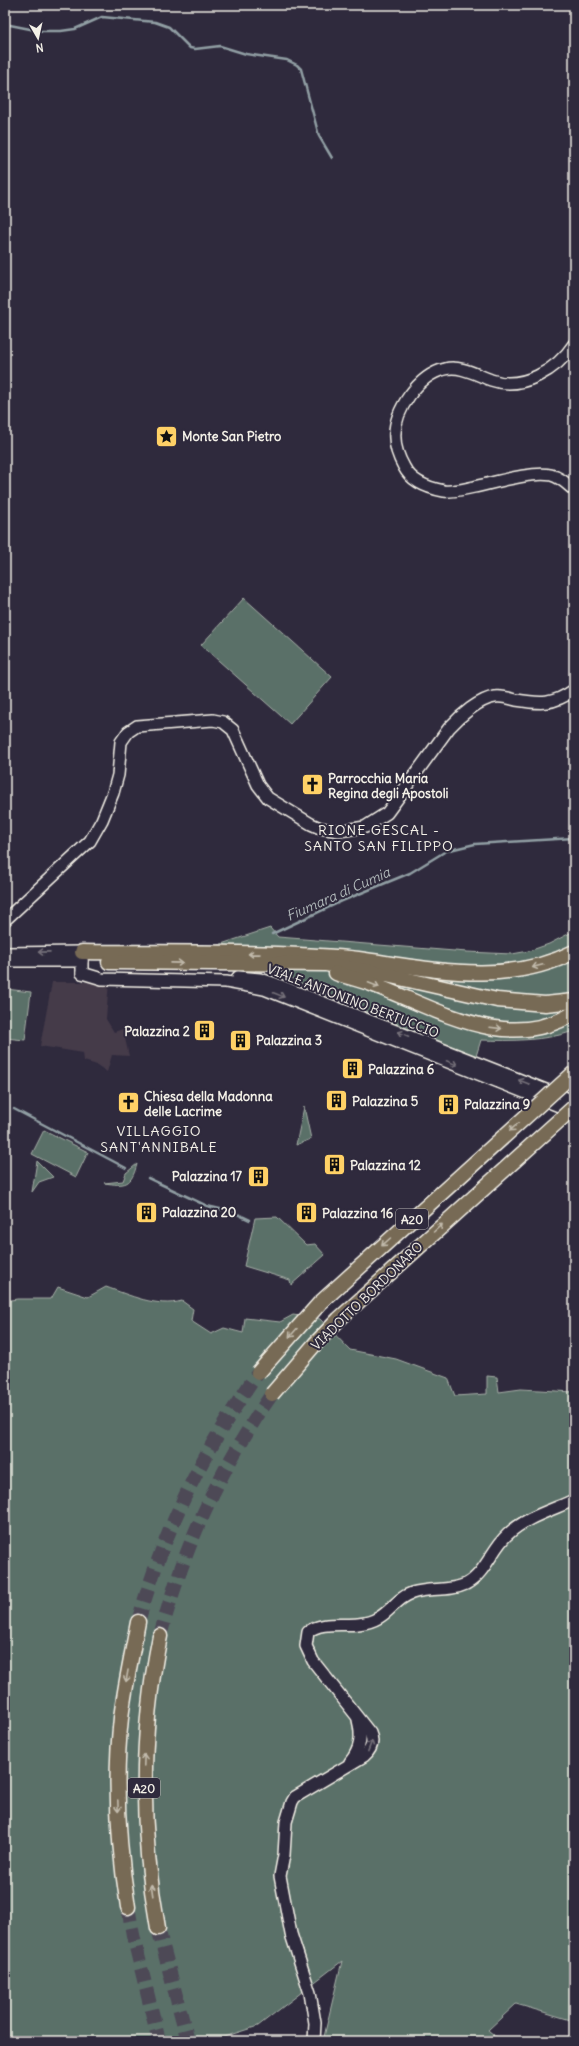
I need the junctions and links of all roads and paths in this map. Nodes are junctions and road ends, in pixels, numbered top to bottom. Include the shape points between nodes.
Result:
1 (574, 344) edge
2 (574, 490) edge
3 (574, 690) edge
4 (5, 920) edge
5 (574, 952) edge
6 (5, 953) edge
7 (321, 956) junction
8 (5, 961) edge
9 (82, 962) junction
10 (282, 964) junction
11 (114, 976) junction
12 (574, 995) edge
13 (574, 1001) edge
14 (574, 1013) edge
15 (574, 1073) edge
16 (574, 1101) edge
17 (574, 1107) edge
18 (574, 1112) edge
19 (258, 1373) tunnel mouth
20 (272, 1394) tunnel mouth
21 (574, 1500) edge
22 (138, 1622) tunnel mouth
23 (159, 1641) tunnel mouth
24 (128, 1907) tunnel mouth
25 (158, 1928) tunnel mouth
26 (314, 2041) edge

1 - 2 street via 558,363 534,378 522,382 502,383 454,368 439,371 419,384 407,397 394,439 408,474 418,482 437,489 456,491 540,474 556,477
3 - 4 street via 559,700 548,703 526,702 499,696 483,701 449,728 387,813 374,822 352,830 320,828 268,798 258,785 233,730 223,722 213,720 136,726 121,742 118,775 108,807 90,841
5 -> 7 highway via 548,964 488,974 440,971 356,958
9 -> 6 street
7 -> 9 highway via 282,954
7 - 12 highway via 499,995 536,998
8 - 9 street
9 -> 10 highway
9 - 11 street via 94,978
10 - 13 highway via 326,964 511,1002 545,1004
10 -> 14 highway via 334,972 453,1018 488,1027 530,1029 554,1023
16 -> 11 street, VIALE ANTONINO BERTUCCIO via 266,981 227,976
11 -> 18 street, VIALE ANTONINO BERTUCCIO via 226,982 264,989
15 -> 19 highway, VIADOTTO BORDONARO / A20, bridge via 326,1298
20 -> 17 highway, VIADOTTO BORDONARO / A20, bridge via 338,1319
21 - 26 street via 514,1529 500,1542 477,1576 465,1584 412,1593 386,1615 370,1622 328,1625 308,1632 306,1646 313,1661 358,1720 360,1730 359,1748 346,1766 295,1797 286,1822 281,1886 291,1934 310,1994 315,2023
22 -> 24 highway, A20 via 122,1712 118,1772 119,1840
25 -> 23 highway, A20 via 147,1851 144,1788 146,1724

